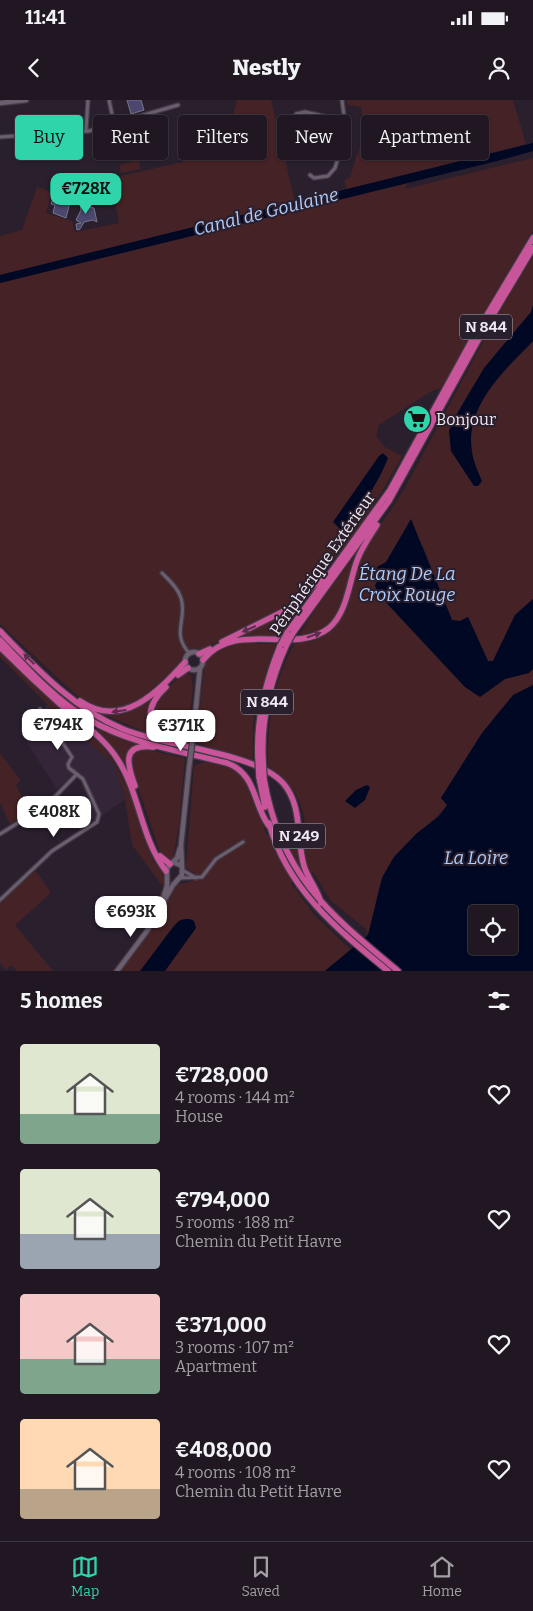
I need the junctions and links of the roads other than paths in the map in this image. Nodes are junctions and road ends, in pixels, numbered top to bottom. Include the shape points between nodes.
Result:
1 (26, 100) edge
2 (88, 100) edge
3 (109, 100) edge
4 (342, 100) edge
5 (1, 103) edge
6 (178, 105) dead end
7 (112, 115) edge
8 (144, 115) edge
9 (296, 115) edge
10 (319, 115) edge
11 (345, 115) edge
12 (93, 128) edge
13 (86, 130) junction
14 (0, 137) edge
15 (337, 160) edge
16 (310, 175) dead end
17 (533, 238) edge
18 (533, 248) edge
19 (383, 510) junction
20 (342, 558) junction
21 (162, 573) dead end
22 (0, 630) edge
23 (290, 633) junction
24 (0, 640) edge
25 (0, 647) edge
26 (190, 654) junction
27 (199, 654) junction
28 (203, 660) junction
29 (185, 662) junction
30 (200, 668) junction
31 (191, 669) junction
32 (58, 687) junction
33 (198, 687) junction
34 (40, 709) dead end
35 (202, 751) junction
36 (196, 755) junction
37 (77, 774) junction
38 (268, 817) junction
39 (0, 834) edge
40 (243, 842) dead end
41 (181, 845) junction
42 (172, 863) junction
43 (183, 868) junction
44 (167, 874) junction
45 (196, 878) junction
46 (178, 879) junction
47 (304, 882) junction
48 (0, 900) edge
49 (321, 903) joint
50 (157, 914) junction
51 (352, 937) junction
52 (118, 971) edge
53 (388, 971) edge
54 (398, 971) edge

1 - 5 main road
2 - 13 street
3 - 7 street
4 - 11 street
6 - 8 street
9 - 10 street via 305,112
12 - 13 street
13 - 14 street
15 - 16 street via 332,173 314,178
17 - 20 highway, Périphérique Extérieur / N 844 via 472,340 390,490
18 - 19 highway, N 844
19 - 23 highway, N 844
28 -> 19 highway via 209,653 236,640 304,638 329,628 341,613 358,559
20 - 23 highway, Périphérique Extérieur / N 844
20 -> 27 highway via 336,560 315,585 288,608
21 - 26 street via 181,598 180,635
32 -> 22 highway, N 249
23 - 38 highway, Périphérique Extérieur / N 844, bridge via 268,680 260,709 260,759
24 - 36 highway, N 249 via 62,700 89,720 135,740
25 - 44 highway via 114,754 129,783 156,857
26 - 27 main road
26 - 29 main road
27 - 28 main road
28 - 30 main road
29 - 31 main road
29 -> 32 highway via 146,699 120,712 96,709
30 - 31 main road
30 - 33 main road
31 - 33 main road
31 - 35 highway via 180,672 155,698 151,721 161,736
32 - 35 highway, N 249 via 88,711 121,729
33 - 41 main road, bridge
34 - 37 street via 71,755 68,766
35 - 47 highway, N 249 via 262,767 277,777 290,794 297,814
36 - 38 highway, N 249 via 227,762 241,771
36 - 42 highway via 145,747 134,750 128,758 128,769 159,853 164,861
37 - 39 street via 47,805
37 - 48 street via 83,779 98,810 98,820 52,851
38 - 47 highway, N 844
38 - 47 highway, Périphérique Extérieur / N 844 via 281,856
40 - 45 street via 216,859 205,876
41 - 42 main road
41 - 43 main road
42 - 43 main road
42 - 44 main road
43 - 45 street
43 - 46 main road
44 - 46 main road
44 - 50 main road
45 - 46 street
46 - 50 main road
47 - 49 highway, N 249
47 - 51 highway, Périphérique Extérieur / N 844 via 318,910
49 - 51 highway, N 844
50 - 52 main road
51 - 53 highway, N 844
51 - 54 highway, N 844

